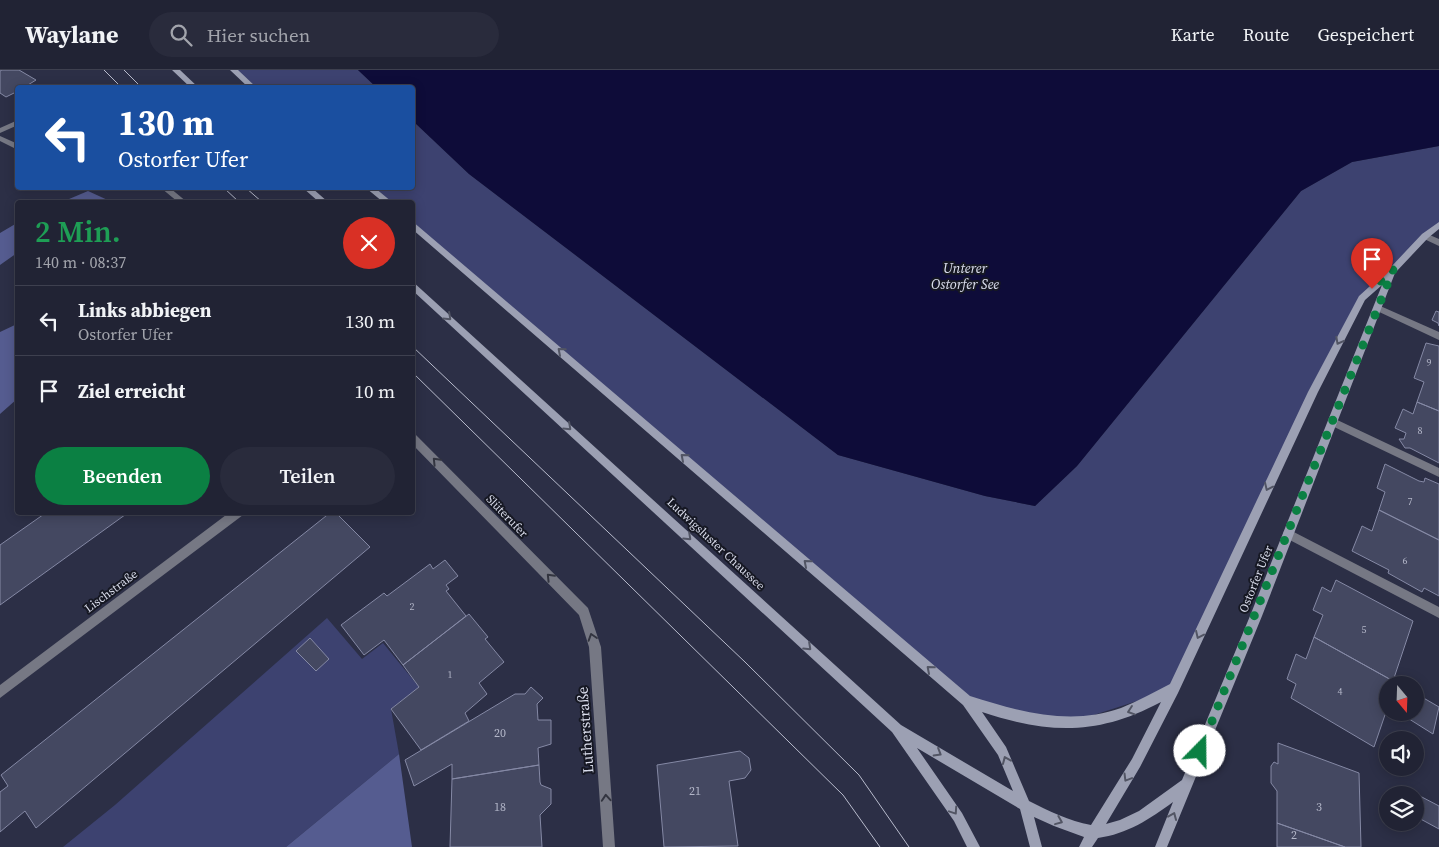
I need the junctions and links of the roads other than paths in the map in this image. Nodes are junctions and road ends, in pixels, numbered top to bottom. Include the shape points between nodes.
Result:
1 (176, 70) edge
2 (234, 70) edge
3 (193, 85) edge
4 (251, 85) edge
5 (15, 124) edge
6 (0, 131) edge
7 (0, 138) edge
8 (15, 146) edge
9 (168, 190) edge
10 (309, 190) edge
11 (373, 190) edge
12 (180, 200) edge
13 (322, 200) edge
14 (385, 200) edge
15 (1439, 225) edge
16 (415, 227) edge
17 (1425, 236) junction
18 (1439, 243) edge
19 (1393, 270) junction
20 (415, 287) edge
21 (1378, 308) junction
22 (1439, 336) edge
23 (1332, 422) junction
24 (415, 440) edge
25 (1439, 473) edge
26 (235, 515) edge
27 (1288, 534) junction
28 (584, 612) joint
29 (1439, 613) edge
30 (1174, 689) junction
31 (0, 692) edge
32 (967, 701) junction
33 (896, 728) junction
34 (1186, 785) junction
35 (1026, 805) junction
36 (1094, 832) junction
37 (609, 847) edge
38 (974, 847) edge
39 (1036, 847) edge
40 (1085, 847) edge
41 (1093, 847) edge
42 (1161, 847) edge

1 - 3 street
2 - 4 street
5 - 6 street
7 - 8 street
9 - 12 street
10 - 13 street
11 - 14 street
15 - 17 street, Ostorfer Ufer
32 -> 16 street
17 - 18 street
17 - 19 street, Ostorfer Ufer
19 - 21 street, Ostorfer Ufer
19 -> 30 street, Ostorfer Ufer via 1362,298 1330,358
20 -> 33 street, Ludwigsluster Chaussee
21 - 22 street
21 - 23 street, Ostorfer Ufer
23 - 25 street
23 - 27 street, Ostorfer Ufer
28 -> 24 street, Slüterufer
26 - 31 street, Lischstraße
27 - 29 street
27 - 34 street, Ostorfer Ufer
37 -> 28 street, Lutherstraße via 595,647
30 -> 32 street via 1142,707 1107,719 1062,725 1012,717
30 -> 36 street, Ostorfer Ufer via 1136,763
35 -> 32 street via 1002,751
33 -> 35 street
33 -> 38 street, Ludwigsluster Chaussee via 958,816
34 - 36 street via 1133,822
42 -> 34 street, Ostorfer Ufer
35 -> 36 street via 1058,822
35 - 39 street
36 - 40 street, Ostorfer Ufer
36 - 41 street

